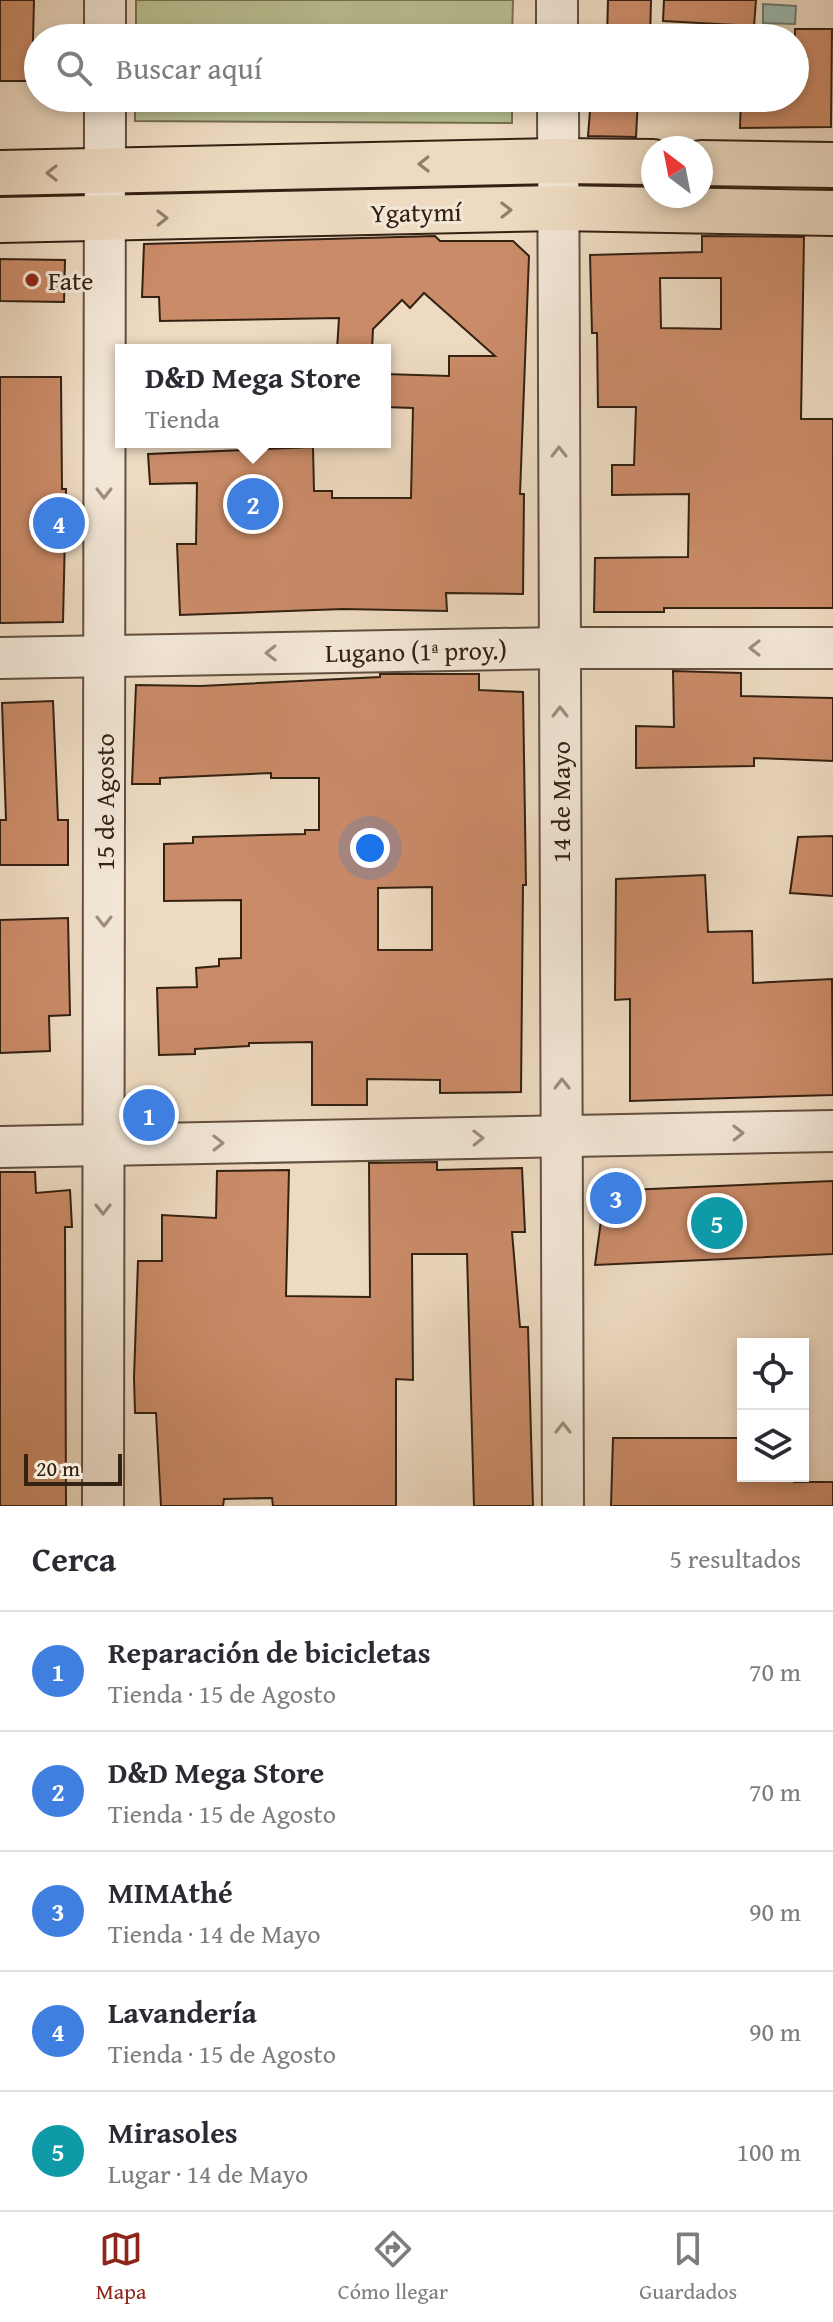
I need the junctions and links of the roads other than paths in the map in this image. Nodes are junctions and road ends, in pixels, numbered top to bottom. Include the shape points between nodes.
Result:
1 (105, 0) edge
2 (557, 0) edge
3 (105, 24) edge
4 (557, 24) edge
5 (105, 112) edge
6 (558, 112) edge
7 (558, 161) junction
8 (641, 162) edge
9 (713, 163) edge
10 (833, 165) edge
11 (105, 172) junction
12 (0, 173) edge
13 (558, 208) junction
14 (833, 213) edge
15 (0, 220) edge
16 (105, 220) junction
17 (559, 648) junction
18 (833, 648) edge
19 (104, 656) junction
20 (0, 658) edge
21 (833, 1131) edge
22 (562, 1136) junction
23 (103, 1145) junction
24 (0, 1147) edge
25 (103, 1506) edge
26 (563, 1506) edge

1 - 3 street
2 - 4 street
5 - 11 street, 15 de Agosto
6 - 7 street, 14 de Mayo
7 - 8 main road, Ygatymí
7 -> 11 main road, Ygatymí
7 - 13 street, 14 de Mayo
9 - 10 main road
11 -> 12 main road, Ygatymí
11 - 16 street, 15 de Agosto
13 - 14 main road, Ygatymí
16 -> 13 main road, Ygatymí
17 -> 13 street, 14 de Mayo
15 - 16 main road, Ygatymí
16 -> 19 street, 15 de Agosto
18 -> 17 street, Lugano (1ª proy.)
17 -> 19 street, Lugano (1ª proy.)
22 -> 17 street, 14 de Mayo
19 - 20 street, Lugano (1ª proy.)
19 -> 23 street, 15 de Agosto
22 -> 21 street
23 -> 22 street
26 -> 22 street, 14 de Mayo
23 - 24 street
23 -> 25 street, 15 de Agosto

